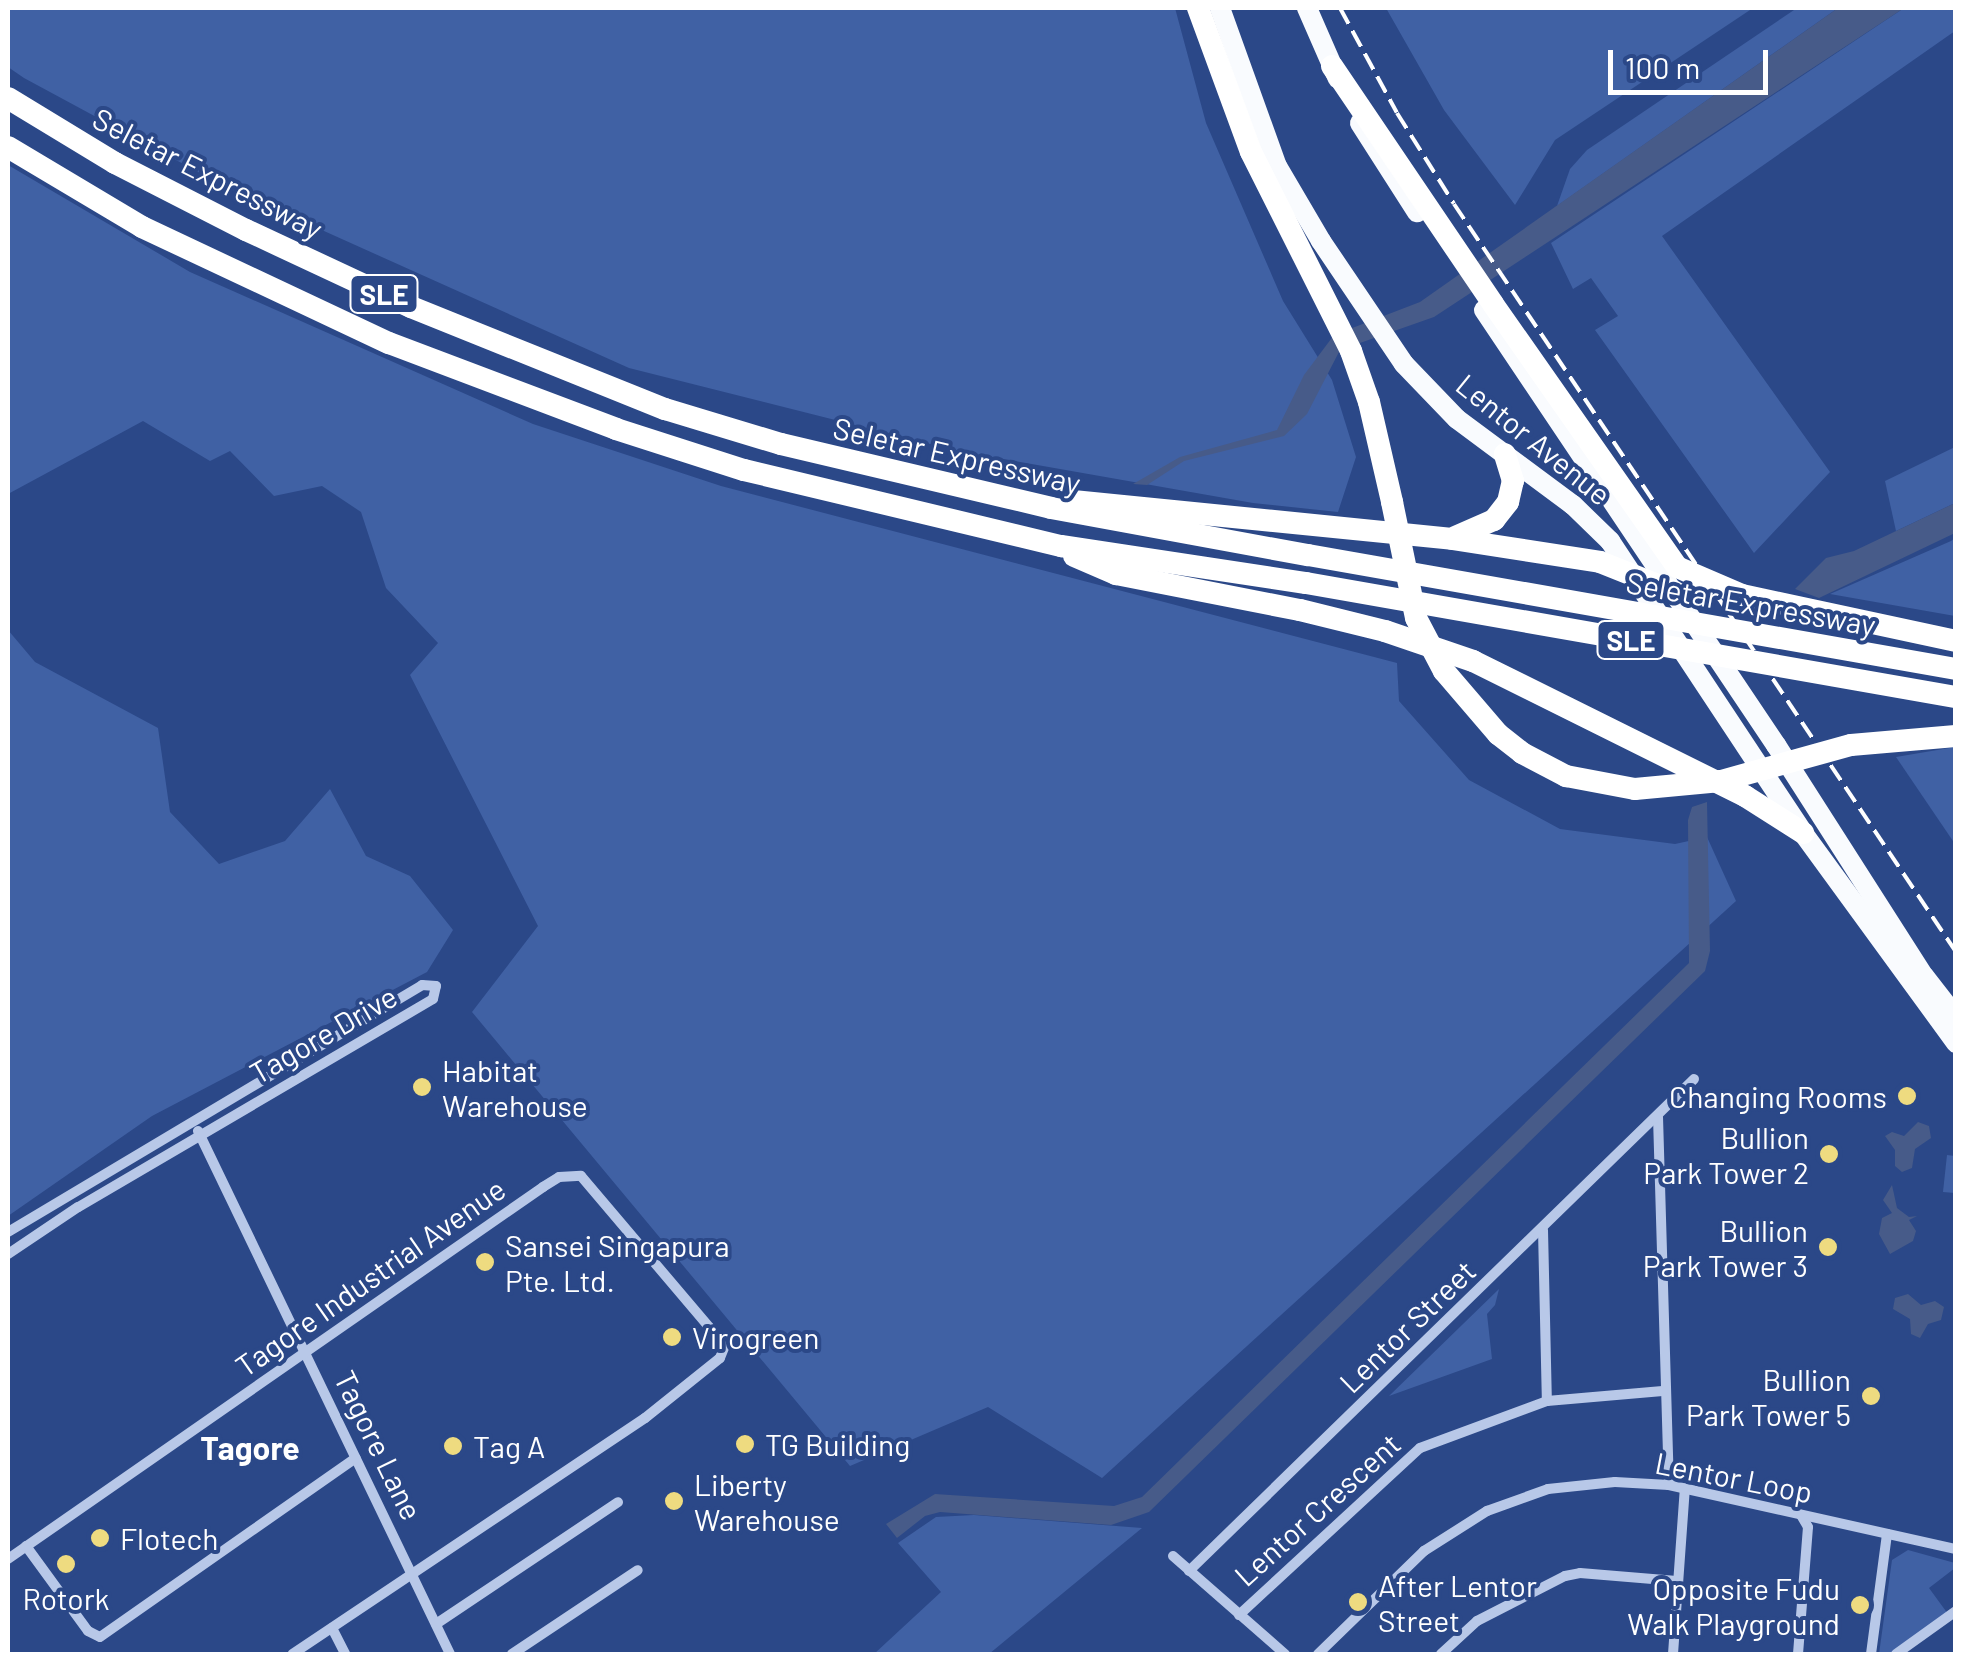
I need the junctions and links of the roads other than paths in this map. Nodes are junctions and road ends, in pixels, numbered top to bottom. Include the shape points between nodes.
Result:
1 (1198, 8) edge
2 (1220, 8) edge
3 (1307, 8) edge
4 (1332, 66) joint
5 (8, 98) edge
6 (8, 147) edge
7 (1456, 260) junction
8 (1505, 454) junction
9 (1051, 508) junction
10 (1452, 539) junction
11 (1060, 546) junction
12 (1633, 573) junction
13 (1675, 592) junction
14 (1956, 642) edge
15 (1956, 669) edge
16 (1956, 697) edge
17 (1956, 736) edge
18 (1776, 745) junction
19 (1756, 756) junction
20 (1803, 833) junction
21 (1956, 1017) edge
22 (1956, 1043) edge
23 (1694, 1079) dead end
24 (1658, 1117) junction
25 (192, 1121) junction
26 (200, 1135) junction
27 (1544, 1230) junction
28 (8, 1232) edge
29 (8, 1254) edge
30 (724, 1348) joint
31 (306, 1352) junction
32 (1663, 1391) junction
33 (1547, 1401) junction
34 (356, 1458) junction
35 (1669, 1485) junction
36 (1686, 1488) junction
37 (618, 1502) dead end
38 (1812, 1523) junction
39 (1886, 1534) junction
40 (26, 1546) junction
41 (1956, 1548) edge
42 (1173, 1556) dead end
43 (8, 1558) edge
44 (638, 1570) dead end
45 (1189, 1570) junction
46 (415, 1575) junction
47 (1677, 1581) junction
48 (1956, 1611) edge
49 (1239, 1614) junction
50 (436, 1624) junction
51 (332, 1628) junction
52 (294, 1654) edge
53 (345, 1654) edge
54 (450, 1654) edge
55 (512, 1654) edge
56 (1285, 1654) edge
57 (1318, 1654) edge
58 (1441, 1654) edge
59 (1673, 1654) edge
60 (1798, 1654) edge
61 (1871, 1654) edge
62 (1896, 1654) edge

1 - 17 highway, bridge via 1251,152 1362,381 1416,618 1444,671 1488,724 1546,768 1586,783 1635,789 1721,781 1851,745
2 - 8 main road, Lentor Avenue via 1278,166 1368,312 1430,393
3 - 4 main road
4 - 7 highway
5 - 9 highway, Seletar Expressway / SLE via 115,164 246,230 411,307 665,409 781,444
6 - 11 highway, Seletar Expressway / SLE via 142,227 390,343 529,396 744,470
7 - 13 main road, Lentor Avenue
7 - 14 highway, bridge via 1677,568 1742,596
8 - 10 highway via 1512,481 1508,502 1494,520
8 - 12 main road, Lentor Avenue via 1581,512
9 - 10 highway via 1088,502
9 - 15 highway, Seletar Expressway / SLE, bridge
10 - 12 highway
11 - 16 highway, Seletar Expressway / SLE, bridge
11 - 20 highway via 1116,574 1300,610 1473,661 1745,796
12 - 13 highway
12 - 19 main road, Lentor Avenue
13 - 18 main road, Lentor Avenue
18 - 19 main road
18 - 21 main road, Lentor Avenue
19 - 20 main road, Lentor Avenue
20 - 22 main road, Lentor Avenue
23 - 24 street, Lentor Street
24 - 27 street, Lentor Street
24 - 32 street
25 - 26 street, Tagore Lane
25 - 26 street, Tagore Drive via 422,984 436,986 433,1000
25 - 28 street, Tagore Drive
26 - 29 street, Tagore Drive
26 - 31 street, Tagore Lane
27 - 33 street
27 - 45 street, Lentor Street
30 - 31 street, Tagore Industrial Avenue via 572,1174 543,1187
30 - 46 street, Tagore Lane via 711,1369 645,1418
31 - 34 street, Tagore Lane
31 - 40 street, Tagore Industrial Avenue
32 - 33 street, Lentor Crescent
32 - 35 street
33 - 49 street, Lentor Crescent via 1416,1451
34 - 40 street via 100,1637 88,1631
34 - 46 street, Tagore Lane
35 - 36 street, Lentor Loop
35 - 57 street, Lentor Loop via 1548,1489 1487,1511 1424,1552
36 - 38 street, Lentor Loop via 1801,1514
36 - 47 street
37 - 50 street
38 - 39 street, Lentor Loop
38 - 60 street
39 - 41 street, Lentor Loop
39 - 61 street
40 - 43 street, Tagore Industrial Avenue
42 - 45 street
44 - 55 street
45 - 49 street
46 - 50 street, Tagore Lane
46 - 51 street, Tagore Lane
47 - 58 street via 1565,1576 1477,1621
47 - 59 street
48 - 62 street
49 - 56 street
50 - 54 street, Tagore Lane
51 - 52 street, Tagore Lane
51 - 53 street

